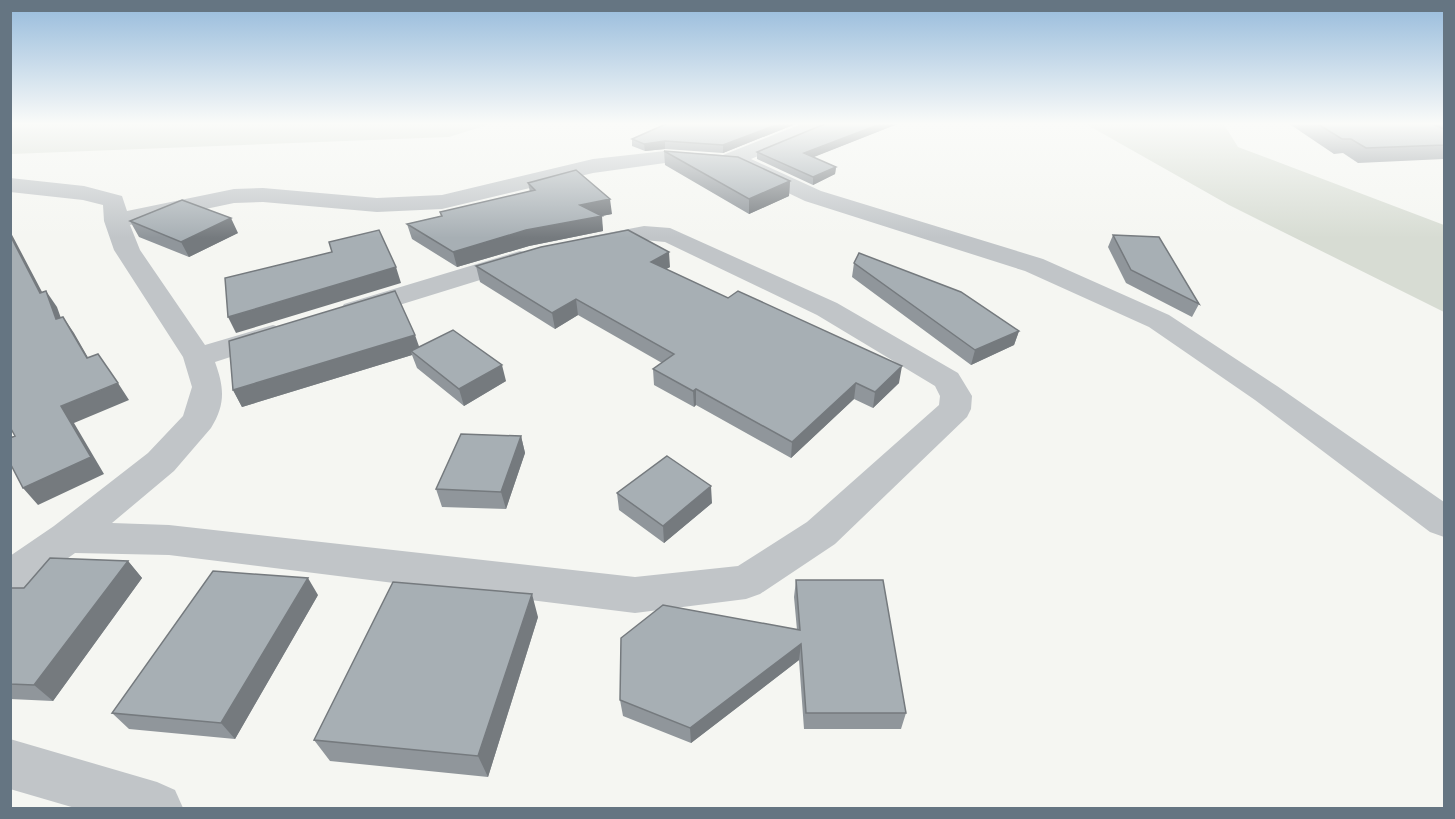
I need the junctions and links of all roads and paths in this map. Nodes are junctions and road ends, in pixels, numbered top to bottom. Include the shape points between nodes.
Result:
1 (631, 161) edge
2 (729, 161) edge
3 (10, 185) edge
4 (116, 220) junction
5 (198, 357) junction
6 (1444, 522) edge
7 (68, 537) junction
8 (10, 578) edge
9 (10, 764) edge
10 (158, 808) edge

1 - 4 street via 593,166 442,202 377,205 234,196
2 - 6 street via 742,163 813,196 1034,265 1160,321
3 - 4 street via 84,193 114,201
4 - 5 street via 127,250
5 - 7 street via 208,387 199,420 161,462
5 - 7 street via 555,250 644,233 670,235 827,309 947,380 956,396 956,408 821,533 746,582 635,595 169,540
7 - 8 street
9 - 10 street

